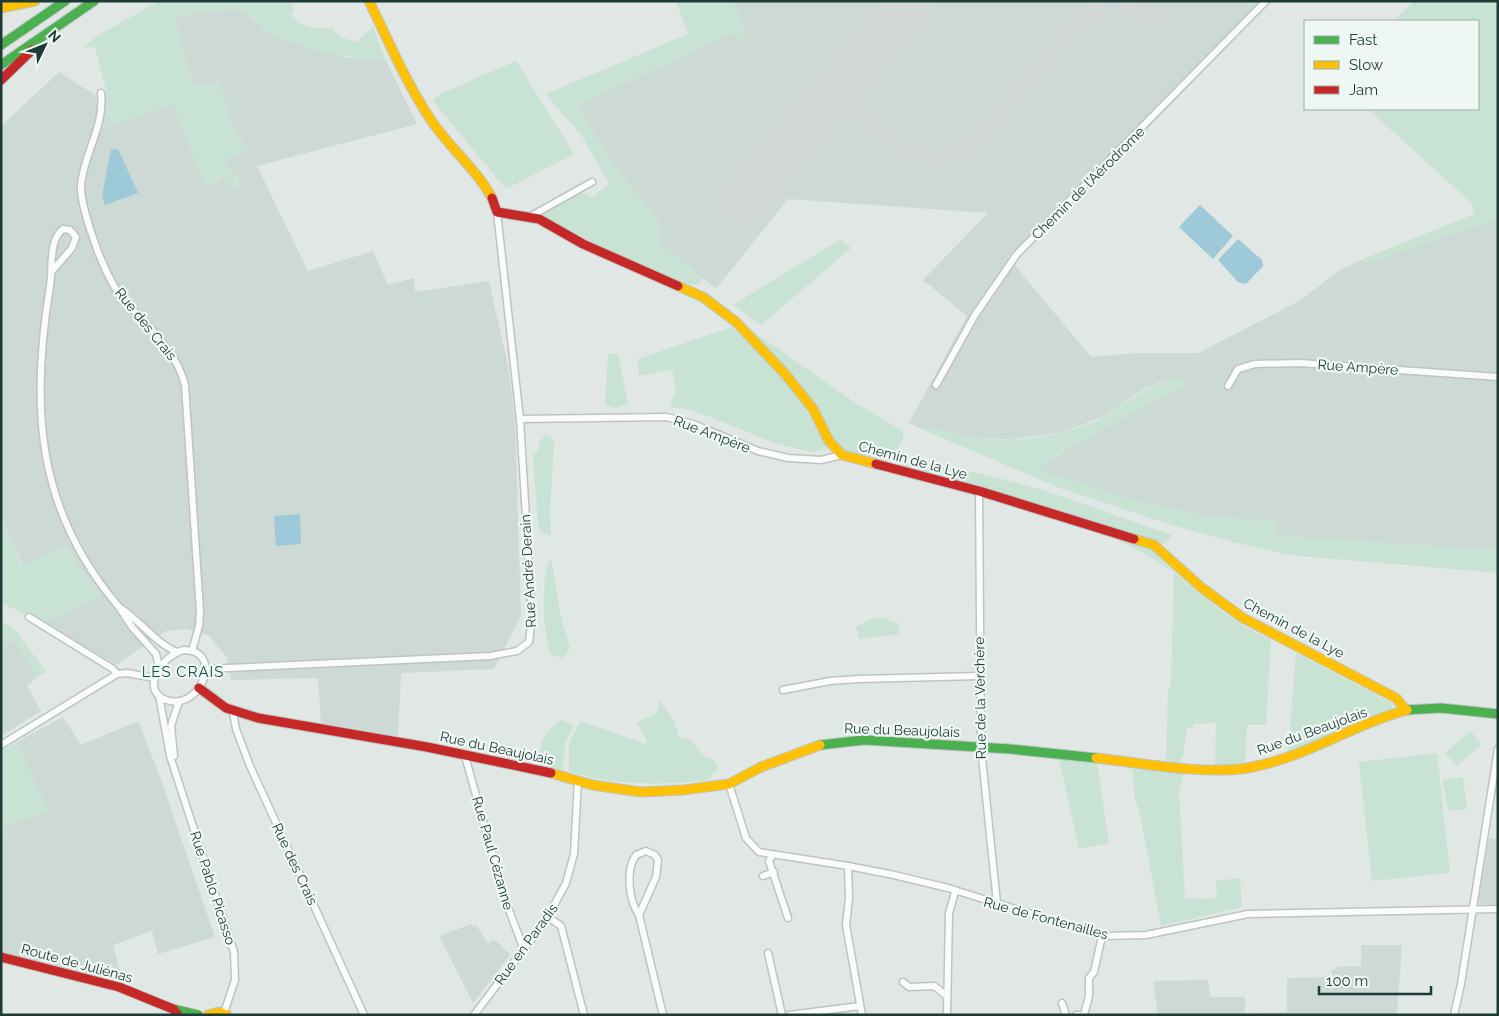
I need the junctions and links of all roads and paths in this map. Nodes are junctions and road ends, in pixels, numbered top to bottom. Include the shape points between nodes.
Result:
1 (35, 1) edge
2 (65, 1) edge
3 (94, 1) edge
4 (369, 1) edge
5 (1266, 1) edge
6 (1, 8) edge
7 (57, 27) junction
8 (1, 45) edge
9 (1, 65) edge
10 (1, 80) edge
11 (101, 93) dead end
12 (592, 182) dead end
13 (497, 212) junction
14 (530, 216) junction
15 (53, 270) junction
16 (1498, 377) edge
17 (936, 385) dead end
18 (1228, 386) dead end
19 (520, 419) junction
20 (842, 456) junction
21 (979, 491) junction
22 (120, 607) junction
23 (29, 617) dead end
24 (192, 651) junction
25 (177, 652) junction
26 (159, 667) junction
27 (206, 669) junction
28 (117, 674) junction
29 (979, 676) junction
30 (155, 678) junction
31 (199, 688) junction
32 (783, 690) dead end
33 (159, 695) junction
34 (178, 701) junction
35 (1406, 710) junction
36 (233, 712) junction
37 (1498, 714) edge
38 (1, 745) edge
39 (980, 748) junction
40 (1498, 749) edge
41 (465, 756) junction
42 (174, 763) junction
43 (578, 780) junction
44 (729, 784) junction
45 (772, 856) junction
46 (848, 866) junction
47 (774, 872) junction
48 (763, 876) dead end
49 (955, 892) junction
50 (997, 903) junction
51 (1498, 909) edge
52 (1472, 910) junction
53 (639, 915) junction
54 (548, 916) junction
55 (788, 918) dead end
56 (1102, 936) junction
57 (524, 950) junction
58 (768, 952) dead end
59 (1, 958) edge
60 (903, 982) dead end
61 (947, 996) junction
62 (1062, 1003) dead end
63 (860, 1006) junction
64 (176, 1012) edge
65 (225, 1014) edge
66 (198, 1015) edge
67 (208, 1015) edge
68 (364, 1015) edge
69 (474, 1015) edge
70 (584, 1015) edge
71 (664, 1015) edge
72 (782, 1015) edge
73 (789, 1015) edge
74 (862, 1015) edge
75 (947, 1015) edge
76 (1066, 1015) edge
77 (1084, 1015) edge
78 (1454, 1015) edge

1 - 6 main road
2 - 8 main road
3 - 7 main road
4 - 13 main road via 442,136 490,194
5 - 17 street, Chemin de l'Aérodrome via 1017,254 975,315
7 - 9 main road
7 - 10 main road
11 - 24 street, Rue des Crais via 101,119 85,163 81,188 88,217 108,275 125,301 175,357 185,385 200,612
12 - 14 street
13 - 14 main road, Chemin de la Lye
13 - 19 street, Rue André Derain
14 - 20 main road, Chemin de la Lye via 592,248 687,288 716,306 736,322 786,375 813,409
15 - 15 street via 72,248 76,238 70,230 63,229 58,233 51,255
15 - 22 street via 40,363 39,395 46,457 70,533 94,575
16 - 18 street, Rue Ampère via 1300,363 1255,364 1238,369
19 - 20 street, Rue Ampère via 667,416 758,451 788,458 821,460
19 - 27 street, Rue André Derain via 532,617 532,632 525,647 490,656
20 - 21 main road, Chemin de la Lye
21 - 29 street, Rue de la Verchère
21 - 35 main road, Chemin de la Lye via 1154,545 1202,588 1244,618 1396,698
22 - 25 street via 165,647
22 - 26 street via 132,627 156,654
23 - 28 street
24 - 25 street
24 - 27 street via 201,657
25 - 26 street
26 - 30 street
27 - 31 street
28 - 30 street
28 - 38 street
29 - 32 street via 858,679
29 - 39 street, Rue de la Verchère
30 - 33 street
31 - 34 street
31 - 36 main road, Rue du Beaujolais via 213,701
33 - 34 street
33 - 42 street, Rue Pablo Picasso via 167,744
34 - 42 street, Rue Pablo Picasso via 171,726
35 - 37 main road, Rue du Beaujolais via 1441,708
35 - 39 main road, Rue du Beaujolais via 1275,761 1247,768 1214,770
36 - 41 main road, Rue du Beaujolais
36 - 68 street, Rue des Crais via 236,730 250,766
39 - 44 main road, Rue du Beaujolais via 872,740 828,743 761,766
39 - 50 street, Rue de la Verchère
40 - 52 street
41 - 43 main road, Rue du Beaujolais
41 - 57 street, Rue Paul Cézanne via 505,898
42 - 65 street, Rue Pablo Picasso via 235,958 235,980
43 - 44 main road, Rue du Beaujolais via 641,792
43 - 54 street, Rue en Paradis via 574,854 566,883
44 - 45 street, Rue de Fontenailles via 746,838 754,849
45 - 46 street, Rue de Fontenailles
45 - 47 street via 769,861
46 - 49 street, Rue de Fontenailles
46 - 63 street via 846,925
47 - 48 street
47 - 55 street
49 - 50 street, Rue de Fontenailles
49 - 61 street via 950,913
50 - 56 street, Rue de Fontenailles
51 - 52 street, Rue de Fontenailles
52 - 56 street, Rue de Fontenailles via 1248,914 1146,935
52 - 78 street via 1462,984
53 - 53 street via 632,900 631,867 636,855 646,851 655,855 658,868
53 - 71 street
54 - 57 street, Rue en Paradis
54 - 70 street via 562,926
56 - 77 street via 1094,972 1089,978
57 - 69 street, Rue en Paradis
58 - 72 street
59 - 64 main road, Route de Juliénas via 120,987
60 - 61 street via 909,987 934,986
61 - 75 street
62 - 76 street
63 - 73 street
63 - 74 street
64 - 66 main road, Route de Juliénas
65 - 67 main road

